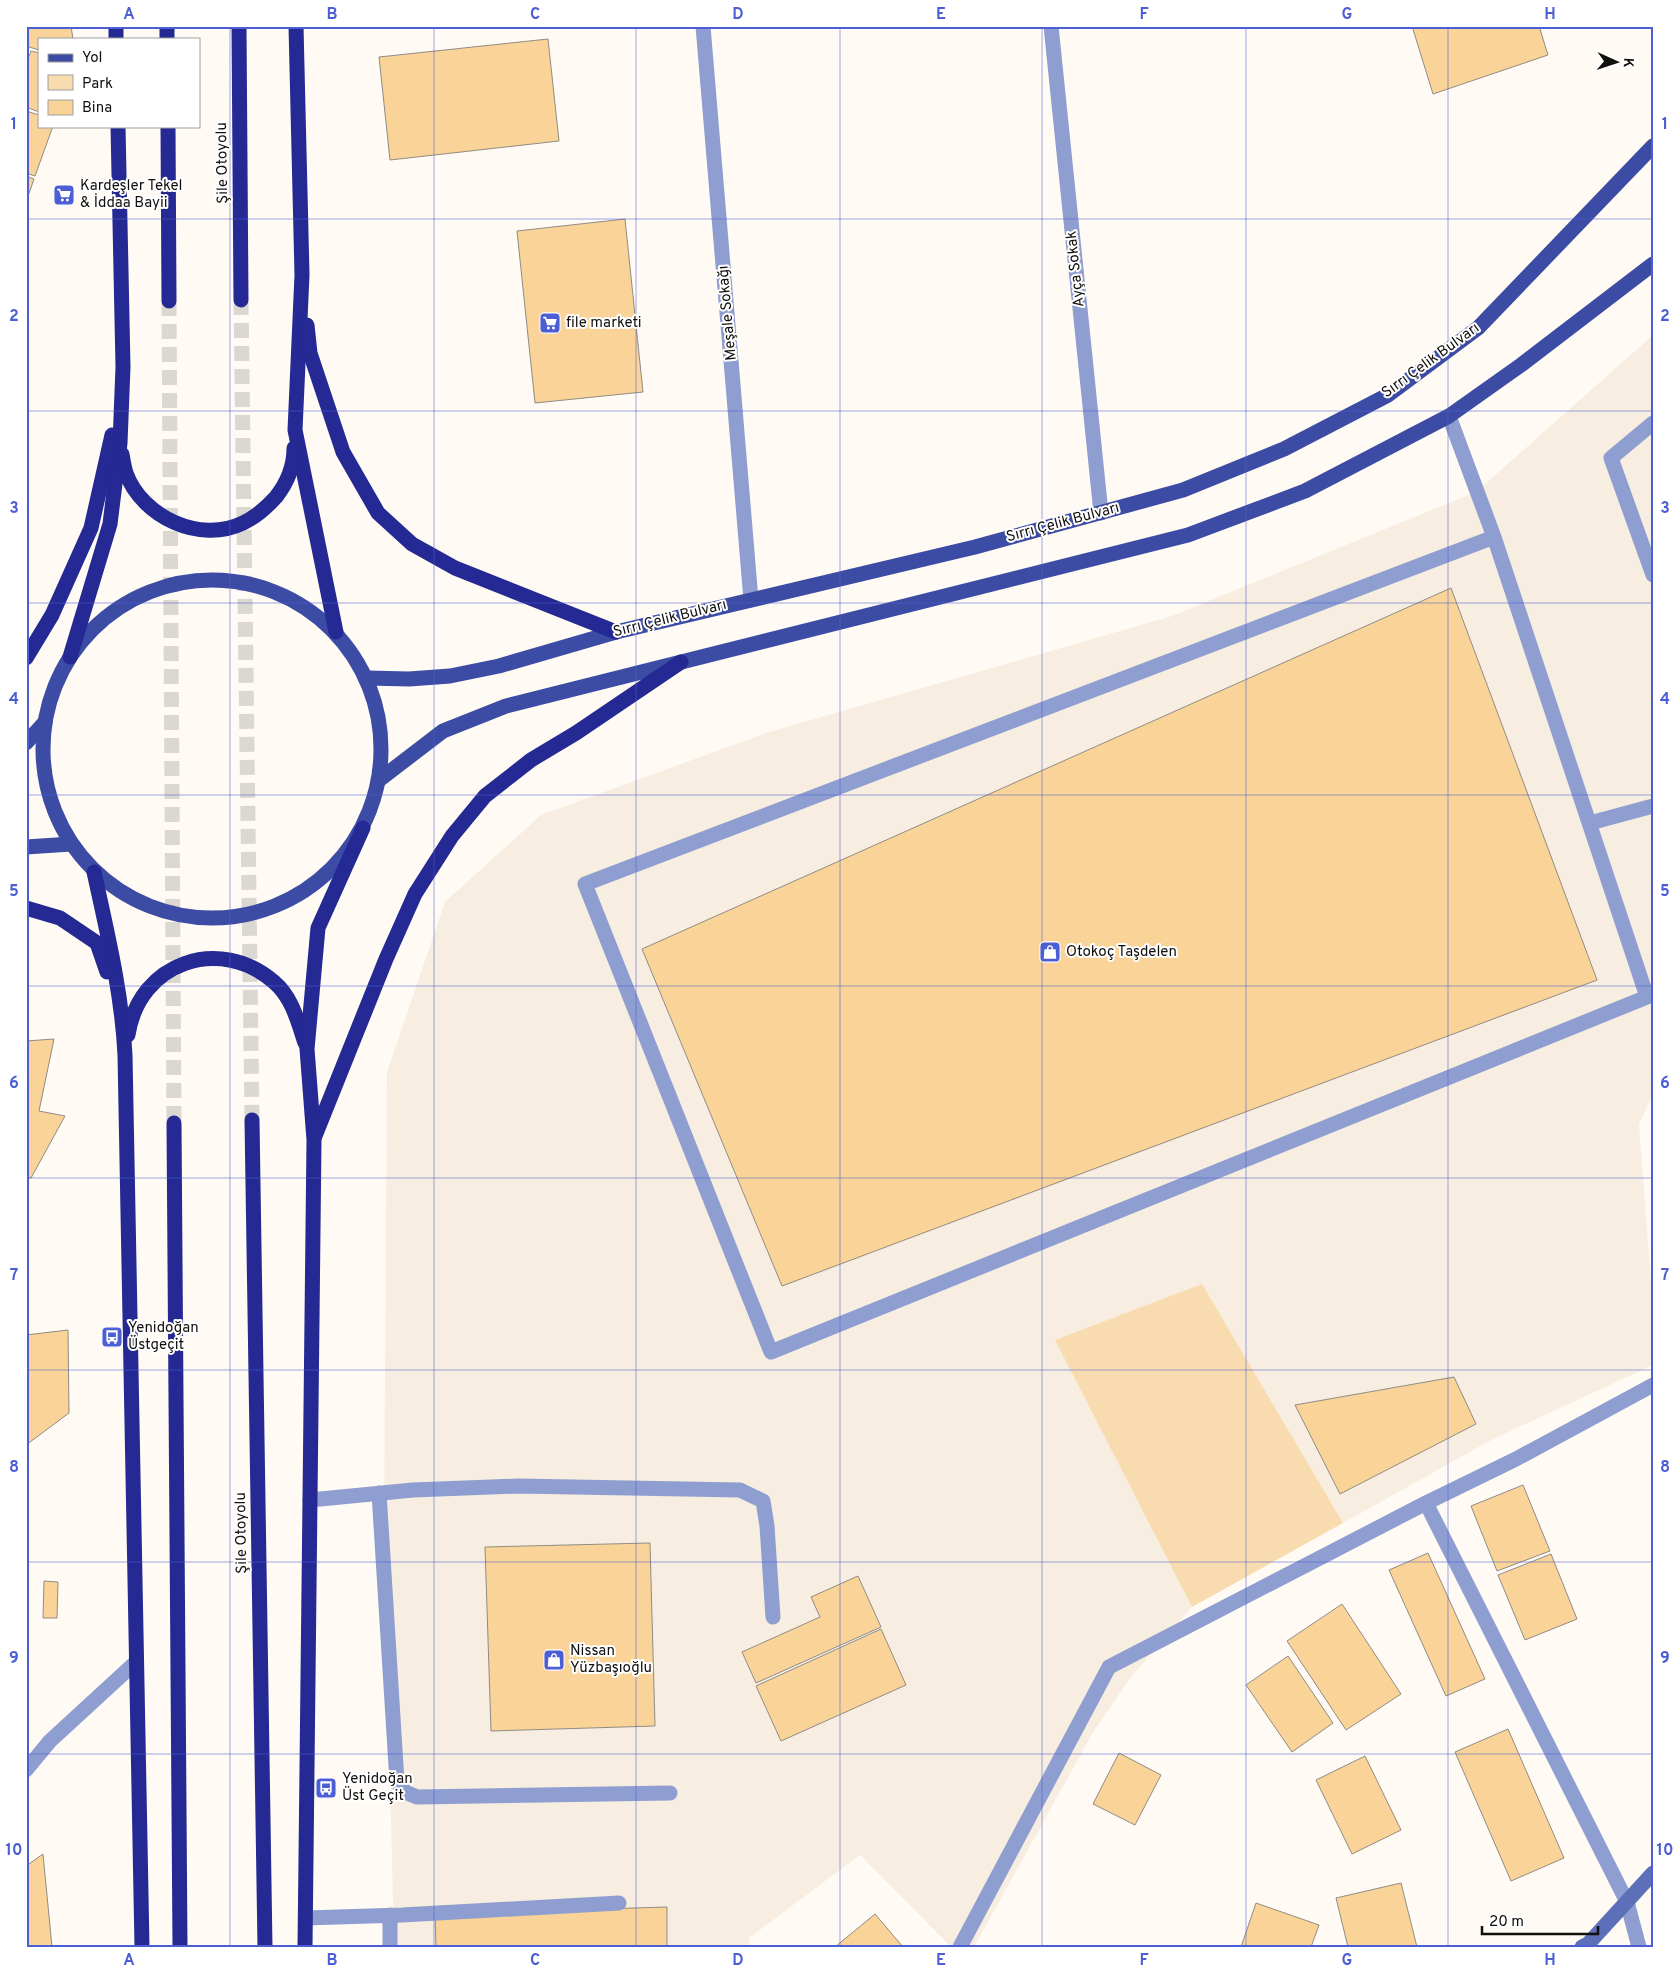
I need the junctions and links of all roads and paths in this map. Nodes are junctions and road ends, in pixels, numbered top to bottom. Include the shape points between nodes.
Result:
1 (238, 26) edge
2 (296, 26) edge
3 (703, 26) edge
4 (1051, 26) edge
5 (118, 128) edge
6 (168, 128) edge
7 (1653, 146) edge
8 (1653, 264) edge
9 (302, 275) junction
10 (242, 300) tunnel mouth
11 (169, 301) tunnel mouth
12 (123, 367) junction
13 (1449, 416) junction
14 (1653, 423) edge
15 (295, 430) junction
16 (120, 443) junction
17 (1101, 512) junction
18 (1494, 537) junction
19 (1653, 575) edge
20 (751, 600) junction
21 (336, 632) junction
22 (616, 632) junction
23 (70, 656) junction
24 (26, 658) edge
25 (681, 662) junction
26 (367, 678) junction
27 (45, 722) junction
28 (26, 743) edge
29 (379, 780) junction
30 (1653, 806) edge
31 (1590, 823) junction
32 (363, 828) junction
33 (71, 844) junction
34 (26, 847) edge
35 (94, 872) junction
36 (26, 908) edge
37 (124, 1026) junction
38 (307, 1049) junction
39 (125, 1055) junction
40 (252, 1120) tunnel mouth
41 (174, 1123) tunnel mouth
42 (314, 1140) junction
43 (1653, 1385) edge
44 (380, 1493) junction
45 (310, 1500) junction
46 (1426, 1503) junction
47 (773, 1617) dead end
48 (136, 1662) junction
49 (26, 1770) edge
50 (670, 1793) dead end
51 (1653, 1873) edge
52 (1627, 1902) junction
53 (620, 1903) dead end
54 (390, 1915) junction
55 (306, 1918) junction
56 (142, 1947) edge
57 (180, 1947) edge
58 (265, 1947) edge
59 (305, 1947) edge
60 (390, 1947) edge
61 (960, 1947) edge
62 (1582, 1947) edge
63 (1639, 1947) edge

1 - 10 highway, Şile Otoyolu
2 - 9 highway
3 - 20 street, Meşale Sokağı
4 - 17 street, Ayça Sokak
5 - 12 highway
6 - 11 highway
7 - 17 main road, Sırrı Çelik Bulvarı via 1478,328 1388,395 1284,449 1229,472 1183,490
8 - 13 main road
9 - 15 highway
9 - 22 highway via 310,353 342,452 378,513 412,544 455,568
12 - 16 highway
12 - 24 highway via 91,528 52,615
13 - 18 street
13 - 25 main road via 1305,491 1188,535
14 - 19 street via 1612,458
15 - 16 highway via 294,461 284,487 266,508 242,524 214,530 187,528 161,516 140,498 126,473
15 - 21 highway
16 - 23 highway via 110,524
17 - 20 main road, Sırrı Çelik Bulvarı via 975,547
18 - 31 street
18 - 31 street via 585,884 771,1352 1647,997
20 - 22 main road, Sırrı Çelik Bulvarı
21 - 23 main road via 296,600 248,582 197,579 147,592 104,618
21 - 26 main road
22 - 26 main road, Sırrı Çelik Bulvarı via 499,666 450,676
23 - 27 main road via 54,688
25 - 29 main road via 506,706 443,731
25 - 42 highway via 531,760 485,796 452,836 415,894
26 - 29 main road via 381,728
27 - 28 main road
27 - 33 main road via 43,764 48,789 52,806
29 - 32 main road
30 - 31 street
32 - 35 main road via 325,876 289,901 240,918 187,918 137,902
32 - 38 highway via 318,928
33 - 34 main road
33 - 35 main road
35 - 37 highway
36 - 37 highway via 60,918 98,944
37 - 39 highway
38 - 39 highway via 293,1007 276,983 251,966 223,958 193,960 166,972 144,993 130,1019
38 - 42 highway
39 - 48 highway
40 - 58 highway, Şile Otoyolu
41 - 57 highway
42 - 45 highway
43 - 46 street
44 - 45 street
44 - 47 street via 518,1486 740,1490 762,1501 767,1526
44 - 50 street via 397,1782 405,1792 417,1796
45 - 55 highway
46 - 52 street
46 - 61 street via 1109,1667
48 - 49 street via 50,1742
48 - 56 highway
51 - 52 street
52 - 62 street
52 - 63 street
53 - 54 street
54 - 55 street
54 - 60 street
55 - 59 highway

